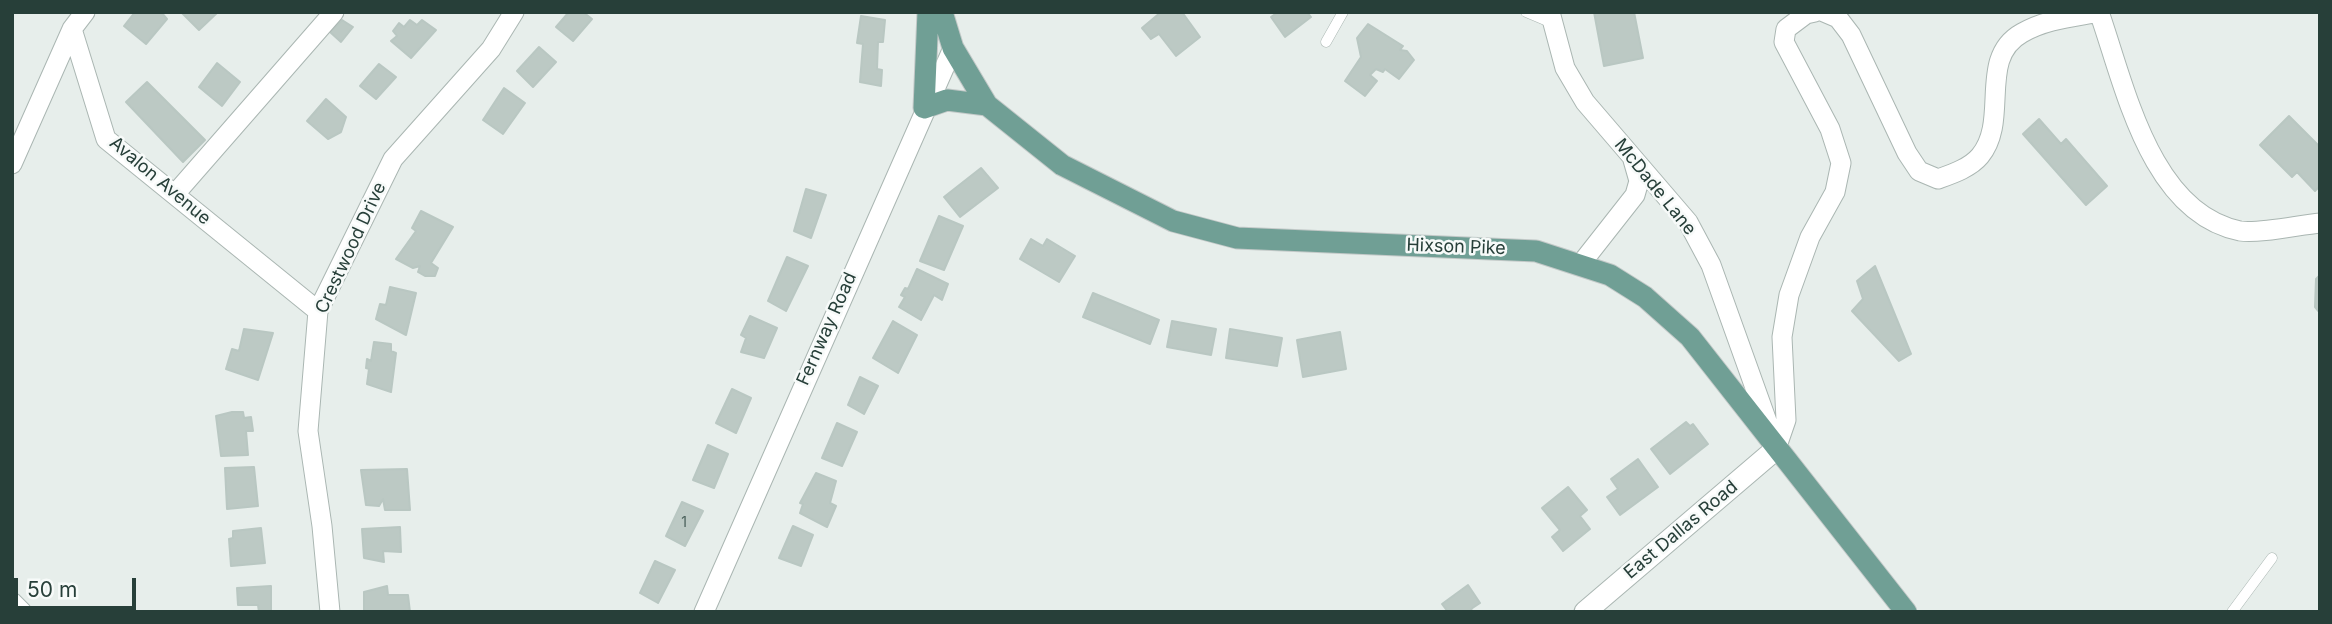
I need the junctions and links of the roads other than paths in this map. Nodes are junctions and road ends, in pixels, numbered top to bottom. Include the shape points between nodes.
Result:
1 (85, 12) edge
2 (334, 12) edge
3 (514, 12) edge
4 (928, 12) edge
5 (942, 12) edge
6 (1343, 12) edge
7 (1525, 12) edge
8 (1815, 12) edge
9 (1824, 12) edge
10 (2100, 12) edge
11 (1551, 18) edge
12 (72, 29) junction
13 (1326, 42) dead end
14 (953, 48) junction
15 (986, 105) junction
16 (924, 108) junction
17 (1632, 159) junction
18 (12, 164) edge
19 (175, 194) junction
20 (2320, 223) edge
21 (1580, 265) junction
22 (318, 311) junction
23 (1776, 449) junction
24 (2272, 558) dead end
25 (12, 602) edge
26 (22, 612) edge
27 (330, 612) edge
28 (704, 612) edge
29 (1585, 612) edge
30 (1906, 612) edge
31 (2232, 612) edge

1 - 12 street
2 - 19 street
3 - 22 street, Crestwood Drive via 491,50 393,159
4 - 16 main road
5 - 14 main road, Hixson Pike
6 - 13 lane
7 - 11 lane
8 - 23 street via 1806,13 1786,29 1784,41 1830,129 1841,163 1835,192 1810,237 1789,295 1782,337 1786,420
9 - 10 street via 1838,18 1851,35 1919,171 1938,179 1980,156 1994,129 2000,56 2020,34 2049,22
10 - 20 street via 2149,153 2192,210 2241,231
11 - 17 street, McDade Lane via 1565,68 1585,102
12 - 18 street
12 - 19 street, Avalon Avenue via 106,139
14 - 15 main road, Hixson Pike
14 - 16 street, Fernway Road
15 - 16 main road via 947,100
15 - 21 main road, Hixson Pike via 1062,165 1186,225 1237,238 1536,251
16 - 28 street, Fernway Road
17 - 21 street via 1639,181 1635,195
17 - 23 street, McDade Lane via 1688,222 1711,265
19 - 22 street, Avalon Avenue
21 - 23 main road, Hixson Pike via 1610,275 1645,296 1690,337
22 - 27 street, Crestwood Drive via 308,432
23 - 29 street, East Dallas Road
23 - 30 main road, Hixson Pike
24 - 31 lane
25 - 26 street

